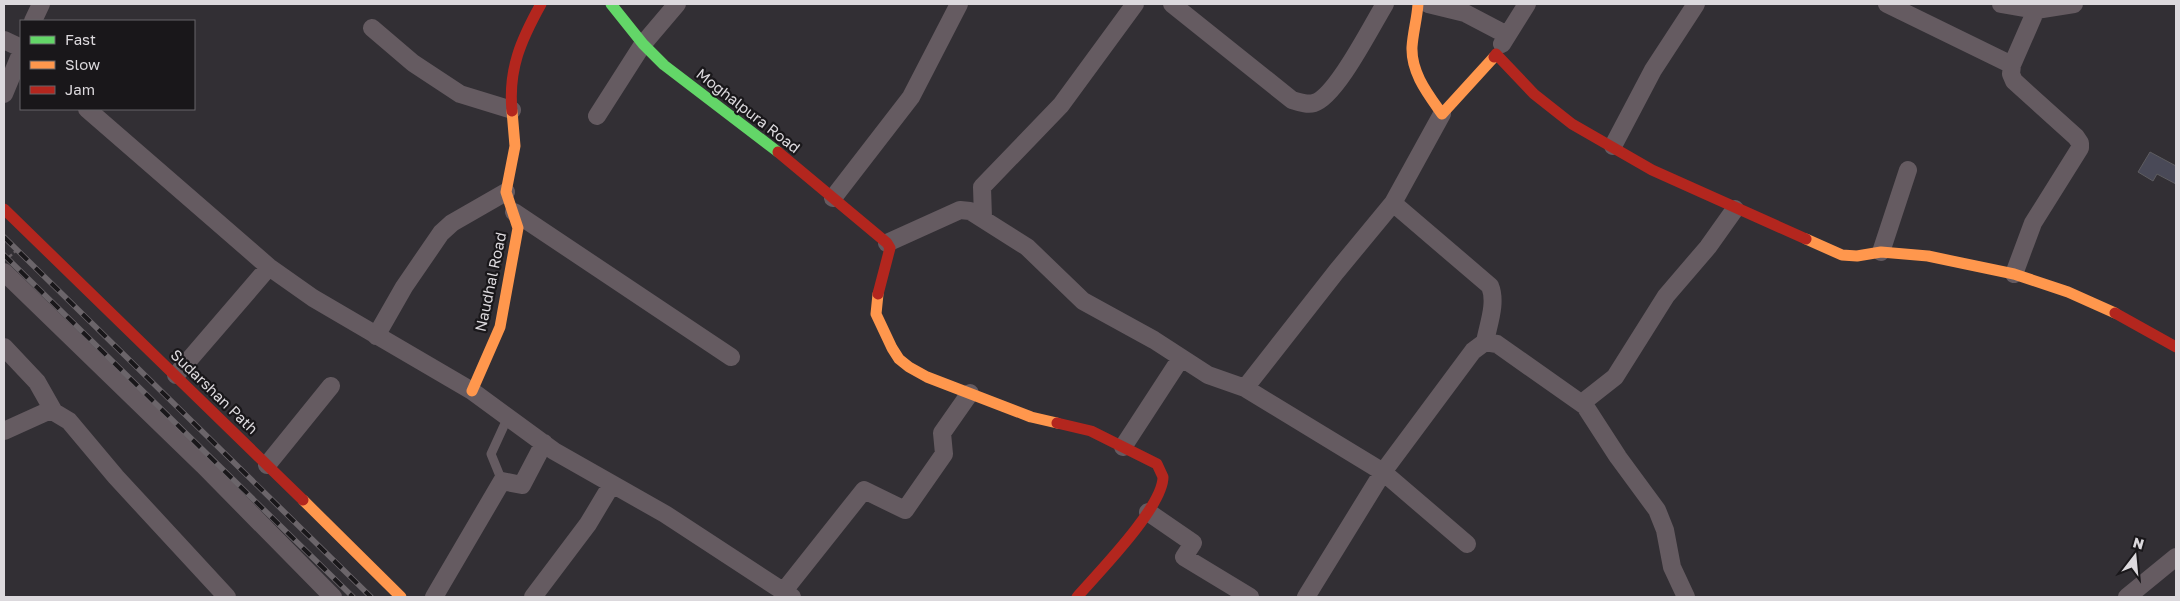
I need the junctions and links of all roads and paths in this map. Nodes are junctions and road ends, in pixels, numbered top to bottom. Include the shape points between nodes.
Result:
1 (41, 4) edge
2 (540, 4) edge
3 (611, 4) edge
4 (677, 4) edge
5 (959, 4) edge
6 (1135, 4) edge
7 (1172, 4) edge
8 (1385, 4) edge
9 (1418, 4) edge
10 (1428, 4) edge
11 (1527, 4) edge
12 (1696, 4) edge
13 (1887, 4) edge
14 (2001, 4) edge
15 (2074, 4) edge
16 (2036, 10) junction
17 (33, 20) edge
18 (372, 28) dead end
19 (1507, 35) junction
20 (4, 40) edge
21 (643, 44) junction
22 (20, 48) edge
23 (1496, 54) junction
24 (20, 55) edge
25 (2012, 65) junction
26 (4, 94) edge
27 (88, 110) edge
28 (512, 110) junction
29 (1442, 114) junction
30 (597, 116) dead end
31 (1613, 146) junction
32 (1908, 170) dead end
33 (506, 192) junction
34 (834, 198) junction
35 (1394, 203) junction
36 (4, 209) edge
37 (1735, 209) junction
38 (514, 212) junction
39 (983, 218) junction
40 (882, 238) junction
41 (1881, 252) junction
42 (269, 267) junction
43 (4, 272) edge
44 (2014, 274) junction
45 (376, 336) junction
46 (1485, 342) junction
47 (4, 347) edge
48 (2176, 347) edge
49 (731, 357) dead end
50 (1181, 358) junction
51 (176, 375) junction
52 (331, 386) dead end
53 (1245, 388) junction
54 (472, 391) junction
55 (970, 393) junction
56 (1585, 406) junction
57 (54, 412) junction
58 (508, 417) junction
59 (4, 431) edge
60 (544, 443) junction
61 (1123, 447) junction
62 (267, 465) junction
63 (1383, 472) junction
64 (502, 481) junction
65 (612, 484) junction
66 (1148, 512) junction
67 (1467, 544) dead end
68 (2176, 557) edge
69 (787, 594) edge
70 (227, 597) edge
71 (333, 597) edge
72 (401, 597) edge
73 (434, 597) edge
74 (533, 597) edge
75 (1077, 597) edge
76 (1250, 597) edge
77 (1306, 597) edge
78 (1686, 597) edge
79 (2127, 597) edge

1 - 17 street
2 - 28 street via 522,38 514,67
3 - 21 street, Moghalpura Road
4 - 21 street
5 - 34 street via 911,97
6 - 39 street via 1061,105 982,187
7 - 8 street via 1292,100 1314,104 1334,89
9 - 29 street via 1412,48 1415,67 1420,82
10 - 19 street via 1465,13
11 - 19 street
12 - 31 street via 1653,70
13 - 25 street
14 - 16 street
15 - 16 street
16 - 25 street
18 - 28 street via 413,63 460,94
19 - 23 street
20 - 22 street
21 - 30 street
21 - 34 street, Moghalpura Road via 664,65
23 - 29 street
23 - 31 street via 1553,111
24 - 26 street
25 - 44 street via 2014,81 2080,143 2033,223
27 - 42 street
28 - 33 street via 515,146
29 - 35 street
31 - 37 street via 1652,170
32 - 41 street
33 - 38 street, Naudhal Road
33 - 45 street via 452,223 441,233
34 - 40 street, Moghalpura Road
35 - 46 street via 1490,286 1493,294
35 - 53 street
36 - 51 street, Sudarshan Path
37 - 41 street via 1842,255
37 - 56 street via 1666,296 1615,377 1587,399
38 - 49 street
38 - 54 street, Naudhal Road via 518,228 500,327
39 - 40 street via 960,210
39 - 50 street via 1032,251 1083,300
40 - 55 street via 890,248 876,314 898,359 927,377
41 - 44 street via 1928,256
42 - 45 street
42 - 51 street
43 - 71 street via 203,465
44 - 48 street via 2112,311
45 - 54 street
46 - 56 street via 1497,344
46 - 63 street via 1473,351
47 - 57 street via 37,382
50 - 53 street via 1208,375
50 - 61 street
51 - 62 street, Sudarshan Path
52 - 62 street
53 - 63 street
54 - 58 street
55 - 61 street via 1031,417 1091,431
55 - 69 street via 942,433 944,454 905,510 864,490
56 - 78 street via 1657,510 1665,530 1672,566
57 - 59 street via 46,412
57 - 70 street via 69,421
58 - 60 street
58 - 64 lane via 491,454
60 - 64 street via 522,485
60 - 65 street
61 - 66 street via 1147,458 1163,471 1163,482
62 - 72 street, Sudarshan Path
63 - 67 street
63 - 77 street
64 - 73 street
65 - 69 street via 665,514
65 - 74 street via 588,524
66 - 75 street
66 - 76 street via 1193,543 1184,557
68 - 79 street

